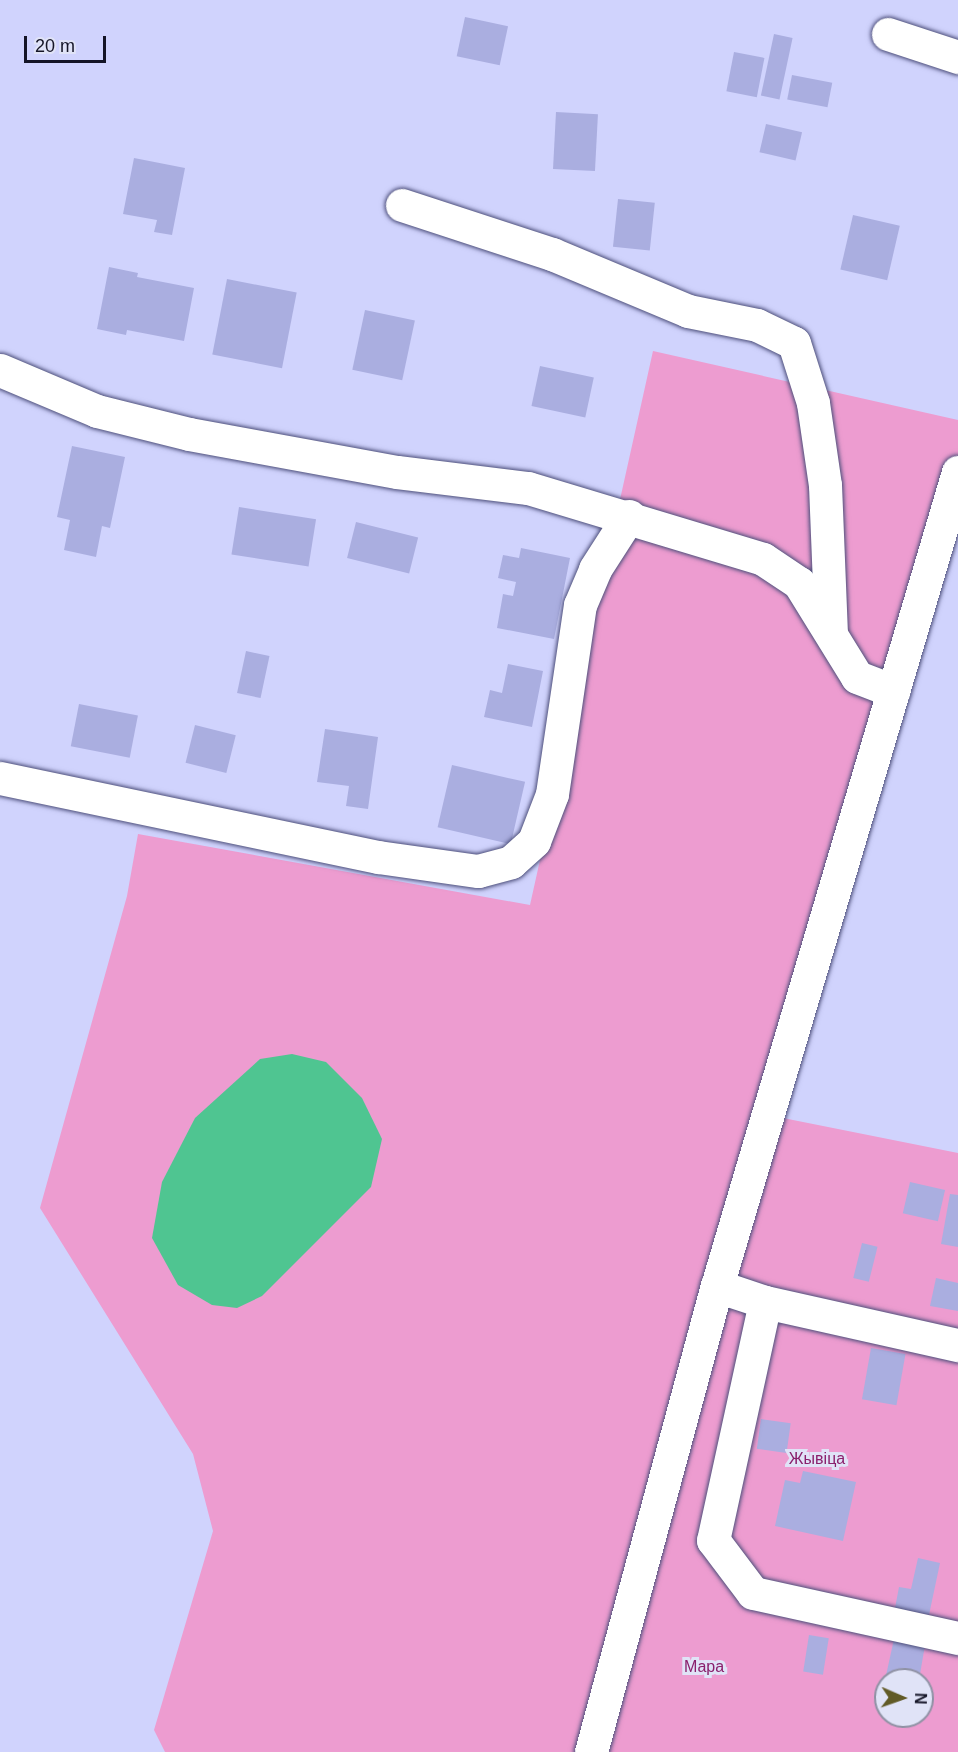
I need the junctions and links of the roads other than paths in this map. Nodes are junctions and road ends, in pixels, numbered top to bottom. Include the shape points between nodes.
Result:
1 (888, 34) dead end
2 (958, 57) edge
3 (402, 205) dead end
4 (0, 370) edge
5 (958, 472) edge
6 (629, 516) junction
7 (831, 637) junction
8 (893, 691) junction
9 (0, 778) edge
10 (717, 1286) junction
11 (765, 1302) junction
12 (958, 1345) edge
13 (958, 1638) edge
14 (591, 1752) edge

1 - 2 street
3 - 7 street via 552,254 688,311 758,324 794,343 813,403 825,485
4 - 6 street via 97,411 189,434 397,472 528,488
5 - 8 street
6 - 7 street via 763,559 799,583
6 - 9 street via 595,569 580,605 552,794 534,842 511,862 478,871 378,857
7 - 8 street via 857,677
8 - 10 street
10 - 11 street
10 - 14 street
11 - 12 street
11 - 13 street via 713,1540 753,1593

